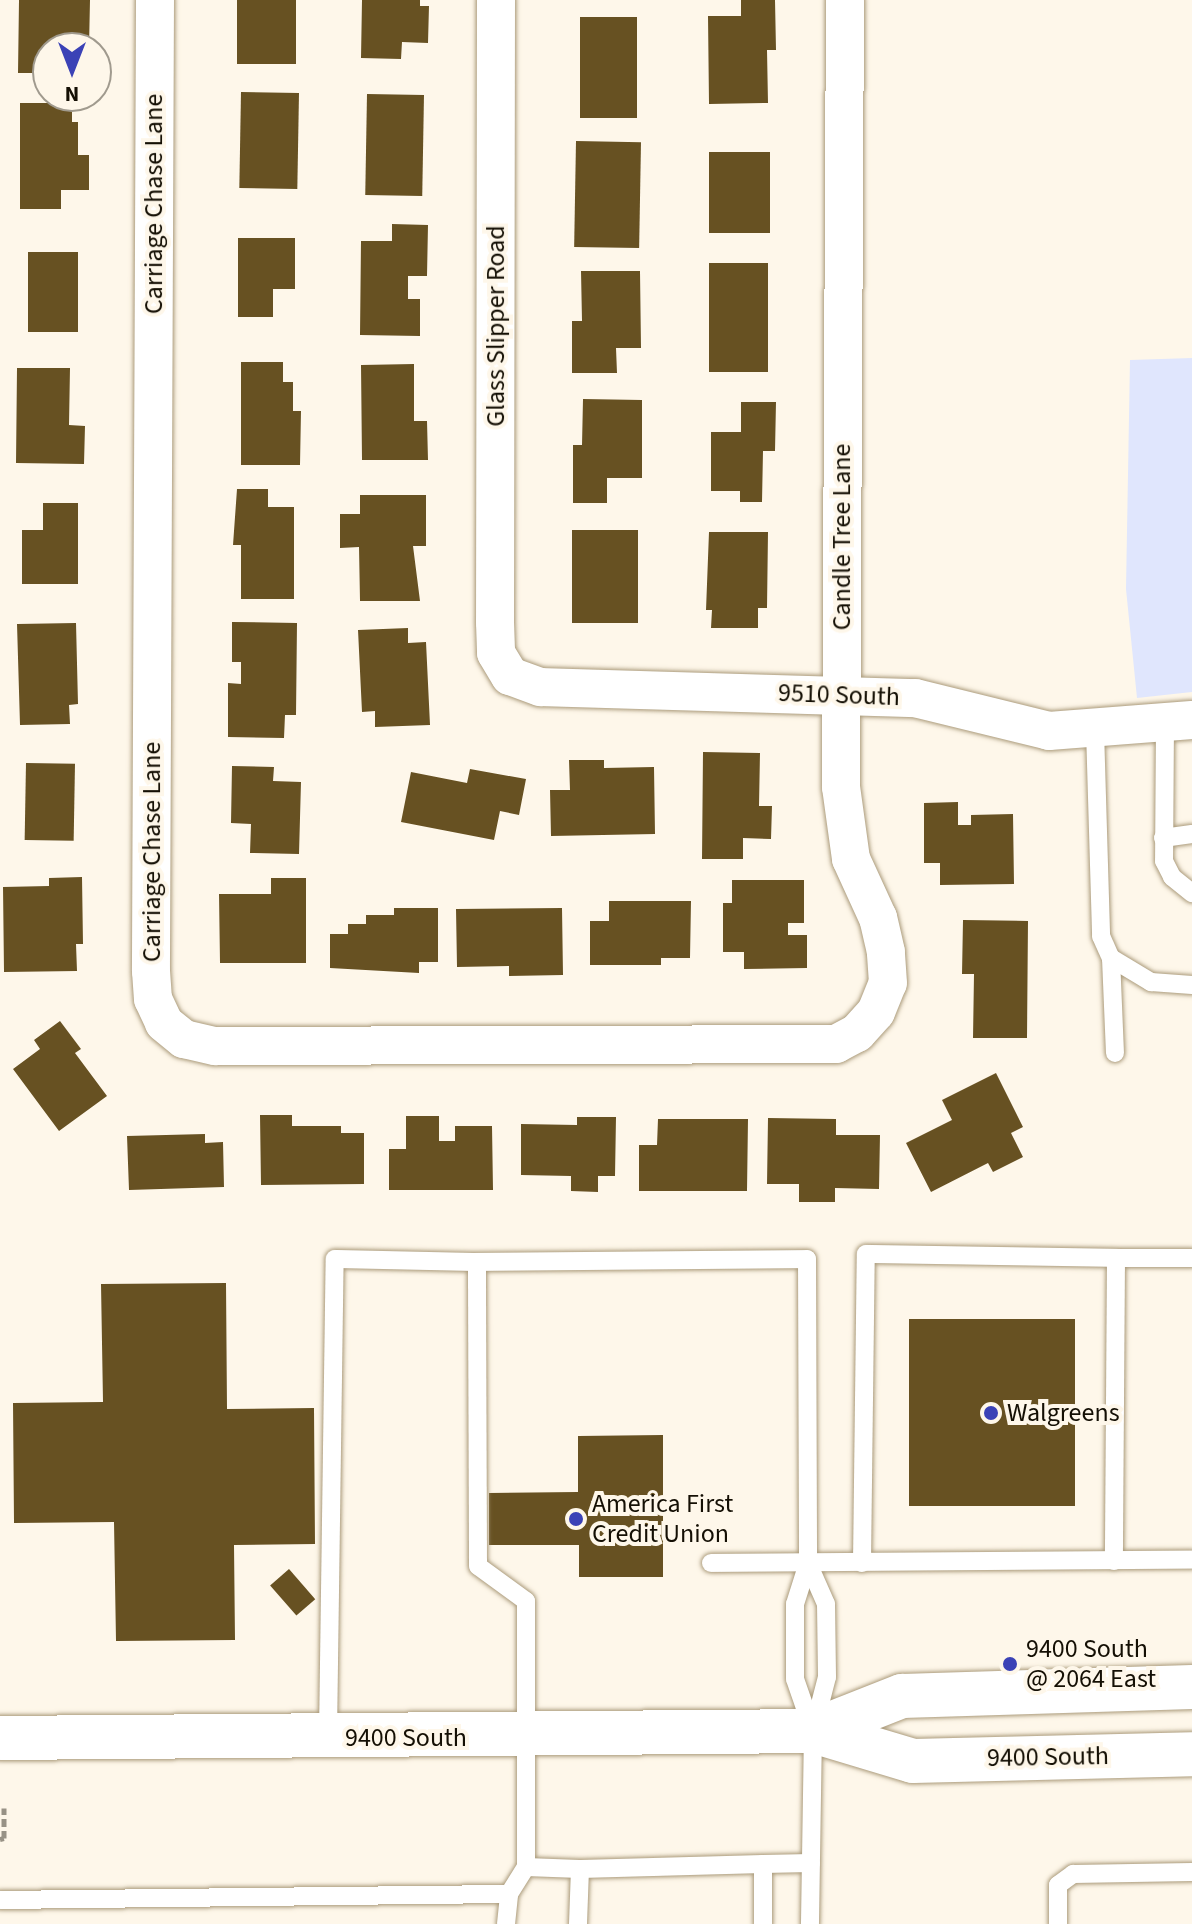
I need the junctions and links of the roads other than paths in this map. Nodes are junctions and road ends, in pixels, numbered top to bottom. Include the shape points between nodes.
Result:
1 (155, 0) edge
2 (496, 0) edge
3 (845, 0) edge
4 (496, 653) joint
5 (841, 693) junction
6 (1178, 722) edge
7 (1095, 730) junction
8 (1192, 834) edge
9 (1163, 838) junction
10 (1192, 893) edge
11 (1111, 958) junction
12 (1192, 985) edge
13 (836, 1044) joint
14 (1115, 1053) dead end
15 (1116, 1258) junction
16 (1192, 1258) edge
17 (477, 1262) junction
18 (1192, 1560) edge
19 (1114, 1561) junction
20 (711, 1563) dead end
21 (808, 1563) junction
22 (862, 1563) junction
23 (1192, 1687) edge
24 (813, 1731) junction
25 (525, 1737) junction
26 (0, 1738) edge
27 (328, 1738) junction
28 (1192, 1754) edge
29 (811, 1863) junction
30 (763, 1864) junction
31 (526, 1867) junction
32 (580, 1869) junction
33 (1192, 1872) edge
34 (509, 1894) junction
35 (0, 1900) edge
36 (506, 1924) edge
37 (578, 1924) edge
38 (763, 1924) edge
39 (810, 1924) edge
40 (1058, 1924) edge

1 - 13 street, Carriage Chase Lane via 151,971 153,999 164,1023 184,1039 215,1046
2 - 4 street, Glass Slipper Road
3 - 5 street, Candle Tree Lane
4 - 5 street, 9510 South via 510,676 541,687
5 - 7 street, 9510 South via 915,698 1049,731
5 - 13 street, Candle Tree Lane via 844,826 851,859 878,918 888,983 876,1012 857,1033
6 - 7 street, 9510 South
6 - 9 lane
7 - 11 lane via 1101,936
8 - 9 lane
9 - 10 lane via 1164,861 1172,877
11 - 12 lane via 1151,982
11 - 14 lane
15 - 16 lane
15 - 19 lane
15 - 22 lane via 866,1254
17 - 21 lane via 807,1259
17 - 25 lane via 478,1566 526,1601
17 - 27 lane via 335,1259
18 - 19 lane
19 - 22 lane
20 - 21 lane
21 - 22 lane
21 - 24 lane via 795,1604 795,1679
21 - 24 lane via 826,1604 827,1677
23 - 24 main road, 9400 South via 902,1696
24 - 25 main road, 9400 South
24 - 28 main road, 9400 South via 913,1761
24 - 29 lane
25 - 27 main road, 9400 South
25 - 31 lane
26 - 27 main road, 9400 South
29 - 30 lane
29 - 39 lane
30 - 32 lane
30 - 38 lane
31 - 32 lane
31 - 34 lane
32 - 37 lane
33 - 40 lane via 1073,1874 1058,1885
34 - 35 lane
34 - 36 lane

